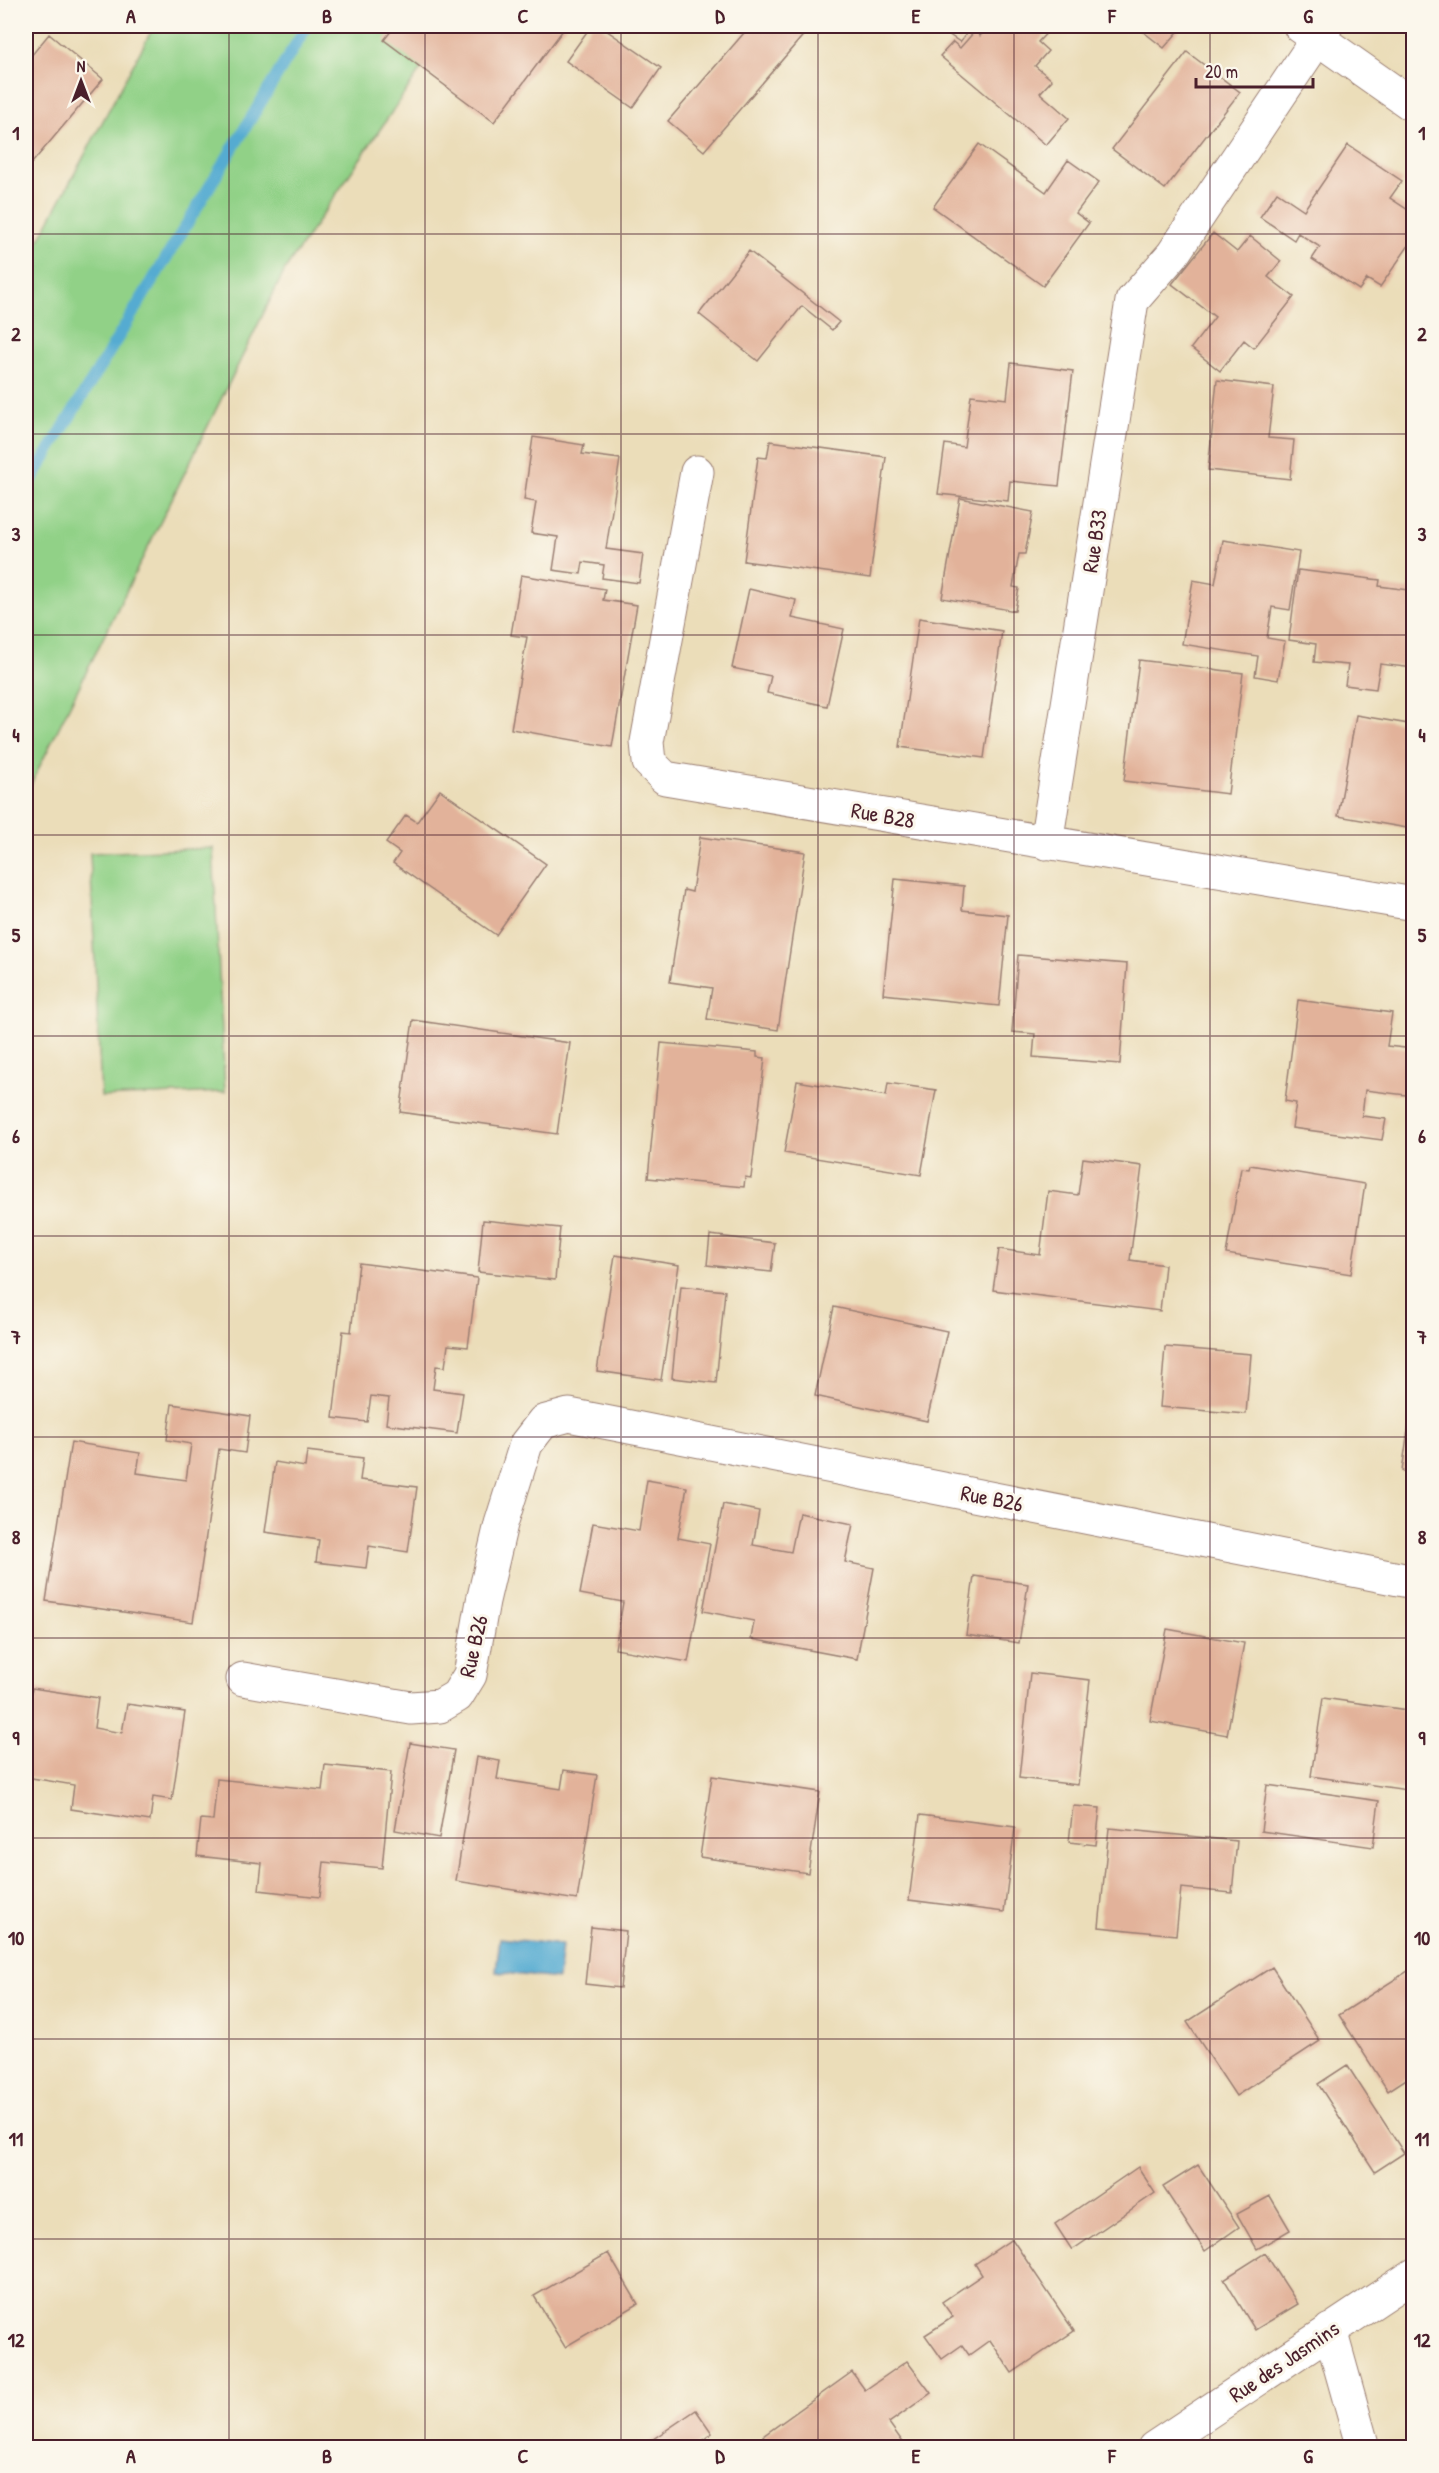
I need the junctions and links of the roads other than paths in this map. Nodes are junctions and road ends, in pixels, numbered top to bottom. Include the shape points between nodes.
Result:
1 (1314, 30) edge
2 (1413, 106) edge
3 (697, 472) dead end
4 (1046, 843) junction
5 (1413, 904) edge
6 (1413, 1582) edge
7 (243, 1679) dead end
8 (1413, 2276) edge
9 (1330, 2330) junction
10 (1154, 2448) edge
11 (1363, 2448) edge

1 - 2 street
1 - 4 street, Rue B33 via 1173,254 1132,301
3 - 4 street, Rue B28 via 647,742 649,762 665,778
4 - 5 street, Rue B28
6 - 7 street, Rue B26 via 556,1418 526,1444 501,1524 470,1675 458,1696 440,1706 411,1708
8 - 9 street, Rue des Jasmins
9 - 10 street, Rue des Jasmins
9 - 11 street

